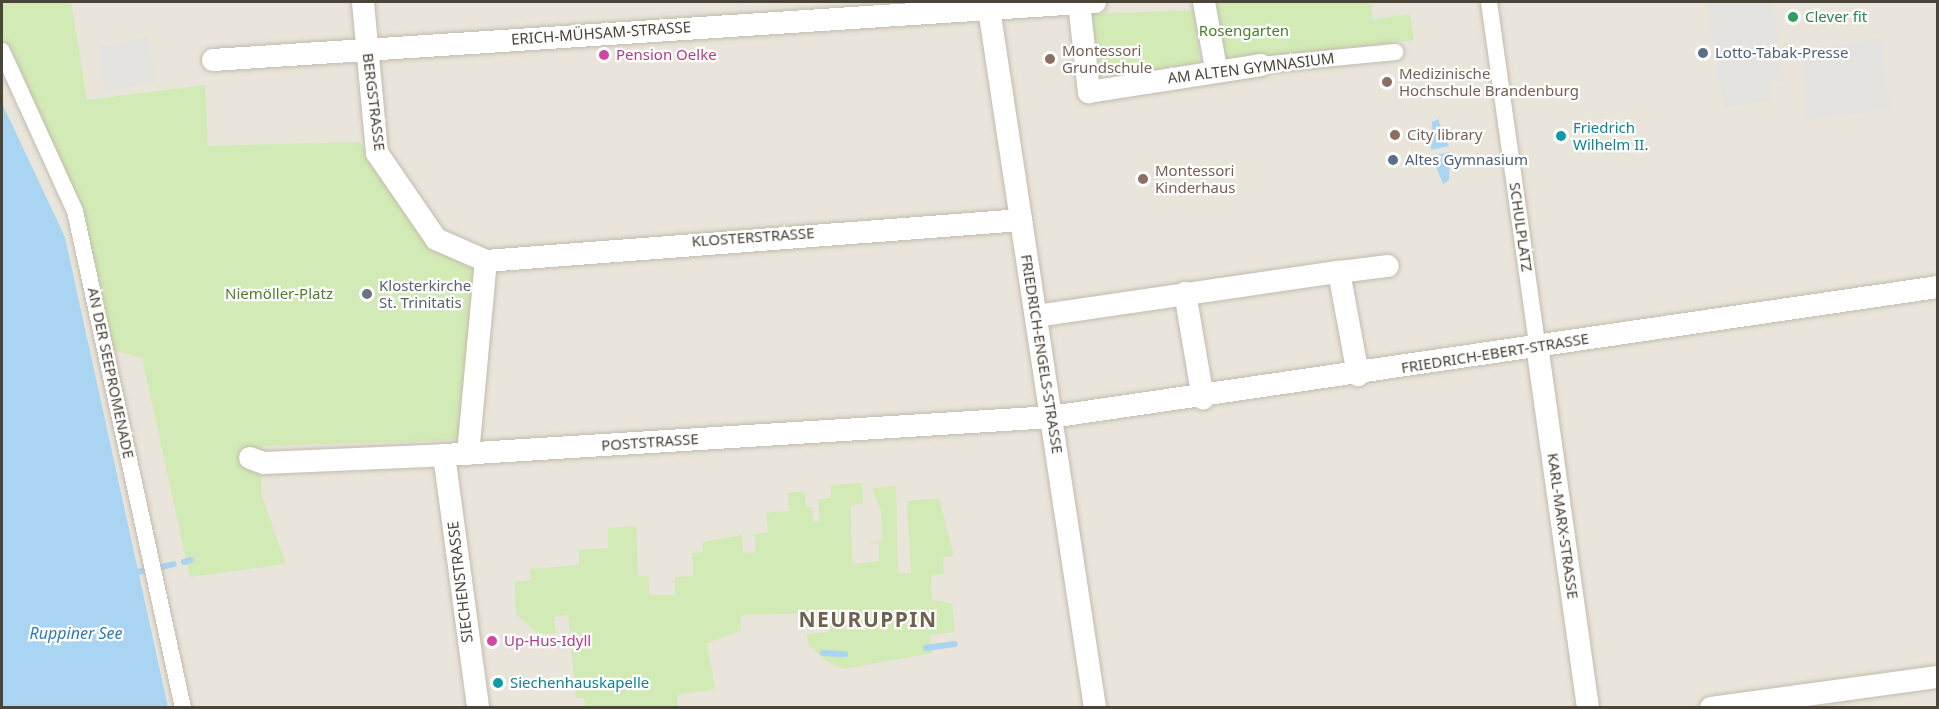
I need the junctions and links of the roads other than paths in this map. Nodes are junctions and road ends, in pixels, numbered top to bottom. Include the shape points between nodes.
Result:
1 (363, 2) edge
2 (1087, 2) edge
3 (1204, 2) edge
4 (1489, 2) edge
5 (988, 5) edge
6 (367, 47) junction
7 (2, 51) edge
8 (1395, 52) dead end
9 (213, 60) dead end
10 (1261, 65) joint
11 (1216, 69) junction
12 (1021, 220) junction
13 (486, 261) junction
14 (1388, 266) dead end
15 (1339, 272) junction
16 (1938, 287) edge
17 (1185, 294) junction
18 (1035, 316) junction
19 (1537, 345) junction
20 (1358, 375) junction
21 (1203, 398) junction
22 (1051, 417) junction
23 (468, 454) junction
24 (444, 455) junction
25 (250, 458) dead end
26 (1938, 677) edge
27 (1773, 703) edge
28 (183, 708) edge
29 (478, 708) edge
30 (1095, 708) edge
31 (1588, 708) edge
32 (1711, 708) edge

1 - 6 street, BERGSTRASSE
2 - 5 street, ERICH-MÜHSAM-STRASSE
2 - 11 street, AM ALTEN GYMNASIUM via 1089,92
3 - 11 street
4 - 19 street, SCHULPLATZ
5 - 6 street, ERICH-MÜHSAM-STRASSE
5 - 12 street, FRIEDRICH-ENGELS-STRASSE
6 - 9 street, ERICH-MÜHSAM-STRASSE
6 - 13 street, BERGSTRASSE via 377,153 436,239
7 - 28 street, AN DER SEEPROMENADE via 75,211
8 - 10 street, AM ALTEN GYMNASIUM
10 - 11 street, AM ALTEN GYMNASIUM
12 - 13 street, KLOSTERSTRASSE
12 - 18 street, FRIEDRICH-ENGELS-STRASSE
13 - 23 street
14 - 15 street
15 - 17 street
15 - 20 street
16 - 19 street, FRIEDRICH-EBERT-STRASSE
17 - 18 street
17 - 21 street
18 - 22 street, FRIEDRICH-ENGELS-STRASSE
19 - 20 street, FRIEDRICH-EBERT-STRASSE
19 - 31 street, KARL-MARX-STRASSE
20 - 21 street, FRIEDRICH-EBERT-STRASSE
21 - 22 street, FRIEDRICH-EBERT-STRASSE
22 - 23 street, POSTSTRASSE
22 - 30 street, FRIEDRICH-ENGELS-STRASSE
23 - 24 street, POSTSTRASSE
24 - 25 street, POSTSTRASSE via 264,463
24 - 29 street, SIECHENSTRASSE
26 - 27 street
27 - 32 street

